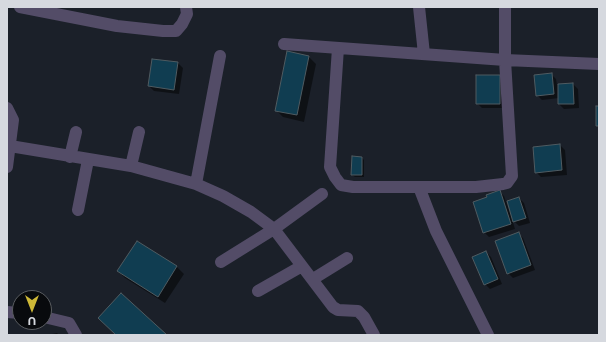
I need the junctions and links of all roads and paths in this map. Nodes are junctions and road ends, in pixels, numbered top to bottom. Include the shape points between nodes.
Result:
1 (20, 7) edge
2 (186, 7) edge
3 (420, 7) edge
4 (505, 7) edge
5 (284, 44) dead end
6 (338, 48) junction
7 (424, 54) junction
8 (220, 56) dead end
9 (505, 60) junction
10 (599, 64) edge
11 (7, 108) edge
12 (76, 132) dead end
13 (139, 132) dead end
14 (10, 146) junction
15 (70, 157) junction
16 (88, 160) junction
17 (131, 166) junction
18 (7, 167) edge
19 (196, 184) junction
20 (418, 187) junction
21 (322, 194) dead end
22 (78, 210) dead end
23 (274, 229) junction
24 (347, 258) dead end
25 (221, 262) dead end
26 (302, 266) junction
27 (313, 279) junction
28 (258, 291) dead end
29 (52, 319) edge
30 (76, 335) edge
31 (374, 335) edge
32 (488, 335) edge

1 - 2 street via 82,20 163,31 176,31 187,14
3 - 7 street
4 - 9 street
5 - 6 street
6 - 7 street
6 - 20 street via 330,167 334,177 341,185 353,187
7 - 9 street
8 - 19 street
9 - 10 street
9 - 20 street via 513,168 510,181 476,187
11 - 14 street via 13,120
12 - 15 street
13 - 17 street
14 - 15 street
14 - 18 street
15 - 16 street
16 - 17 street
16 - 22 street
17 - 19 street
19 - 23 street via 251,212
20 - 32 street via 436,231
21 - 23 street
23 - 25 street
23 - 26 street
24 - 27 street
26 - 27 street
26 - 28 street
27 - 31 street via 333,307 338,310 358,311
29 - 30 street via 68,323

